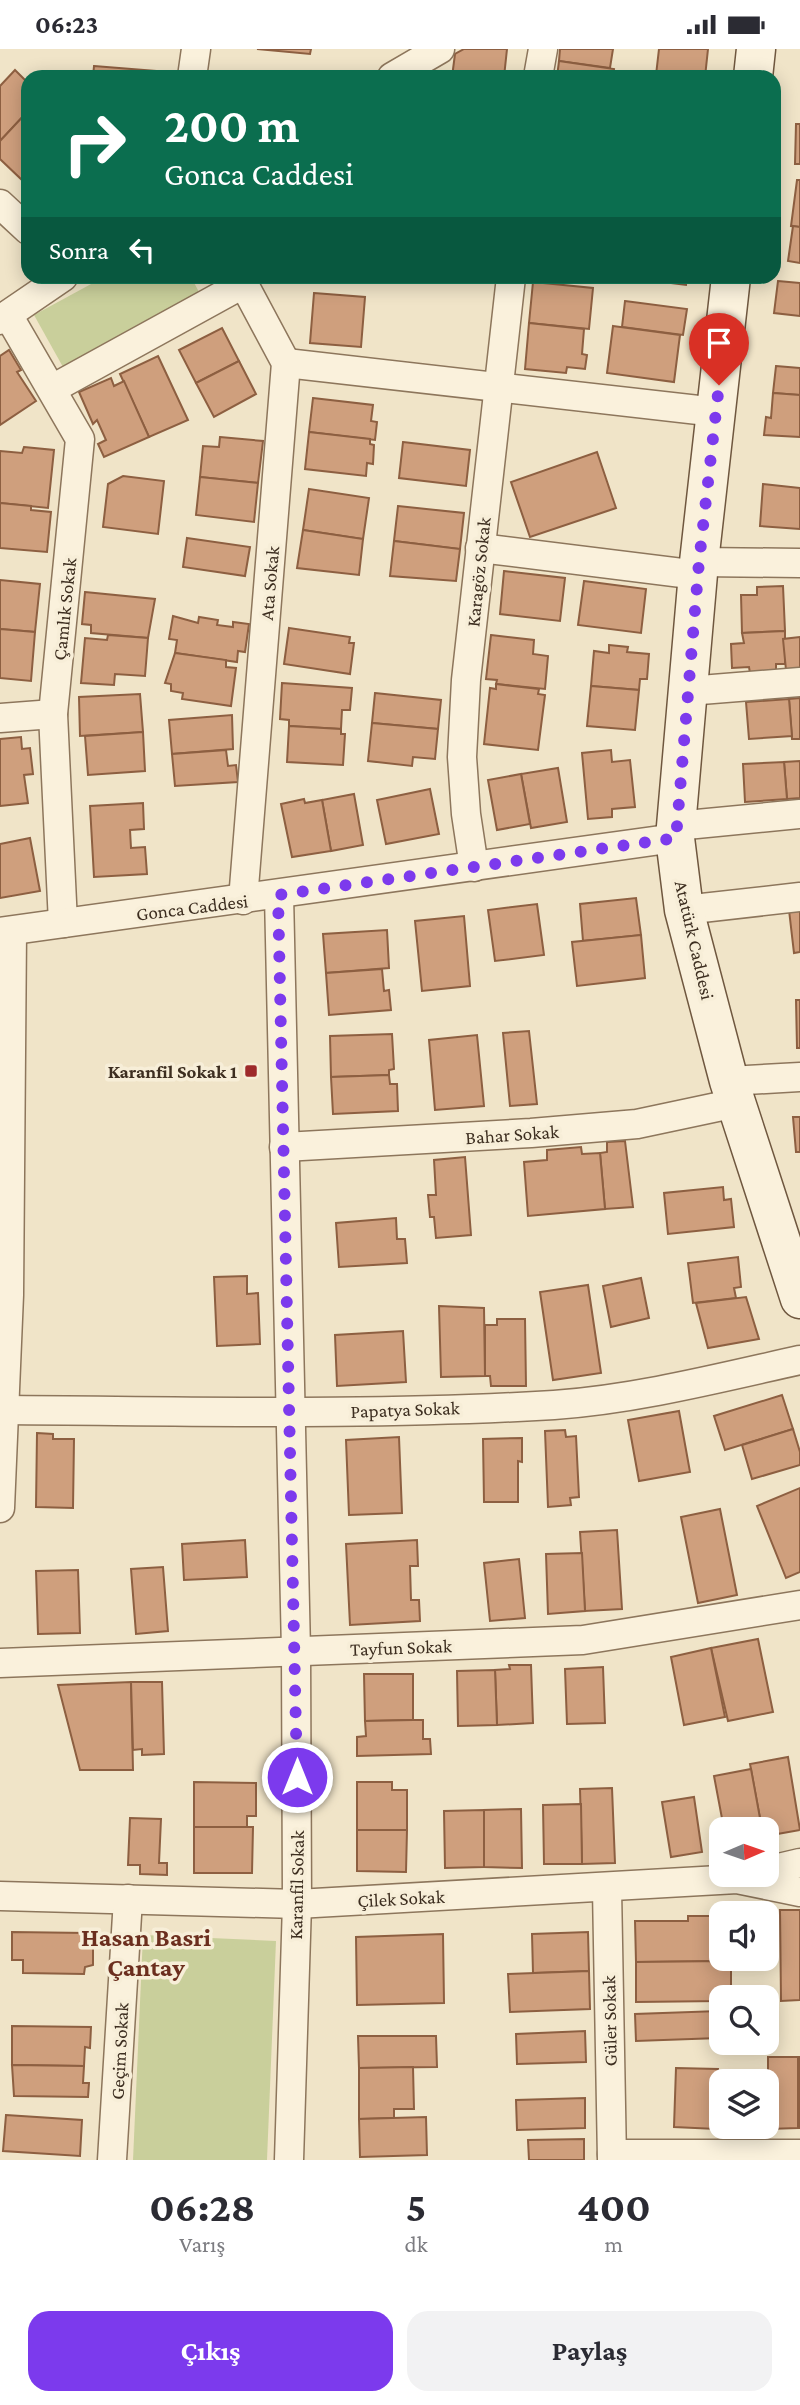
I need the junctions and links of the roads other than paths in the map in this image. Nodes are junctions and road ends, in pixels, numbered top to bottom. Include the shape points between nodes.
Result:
1 (196, 49) edge
2 (440, 49) edge
3 (542, 49) edge
4 (756, 49) edge
5 (193, 70) edge
6 (404, 70) edge
7 (539, 70) edge
8 (754, 70) edge
9 (0, 205) edge
10 (21, 224) edge
11 (53, 284) edge
12 (234, 284) edge
13 (243, 284) edge
14 (509, 284) edge
15 (730, 284) edge
16 (4, 317) edge
17 (286, 363) junction
18 (498, 387) junction
19 (51, 389) junction
20 (716, 412) junction
21 (481, 548) junction
22 (800, 562) edge
23 (699, 568) junction
24 (800, 681) edge
25 (688, 691) junction
26 (53, 714) junction
27 (0, 718) edge
28 (800, 814) edge
29 (676, 832) junction
30 (474, 867) junction
31 (278, 895) junction
32 (800, 897) edge
33 (243, 900) junction
34 (684, 910) junction
35 (64, 923) junction
36 (6, 931) edge
37 (800, 1077) edge
38 (733, 1092) junction
39 (284, 1147) junction
40 (5, 1295) edge
41 (800, 1299) edge
42 (800, 1360) edge
43 (6, 1410) junction
44 (291, 1412) junction
45 (0, 1509) edge
46 (800, 1605) edge
47 (296, 1651) junction
48 (0, 1663) edge
49 (800, 1863) edge
50 (779, 1868) edge
51 (709, 1880) edge
52 (779, 1886) edge
53 (607, 1889) junction
54 (800, 1892) edge
55 (0, 1896) edge
56 (128, 1899) junction
57 (297, 1904) junction
58 (800, 2154) edge
59 (612, 2157) edge
60 (112, 2160) edge
61 (289, 2160) edge

1 - 5 street
2 - 6 street
3 - 7 street
4 - 8 main road
9 - 10 street
11 - 16 street
12 - 19 street
13 - 17 street
14 - 18 street, Karagöz Sokak
15 - 20 main road, Atatürk Caddesi
16 - 19 street, Çamlık Sokak
17 - 18 street
17 - 33 street, Ata Sokak
18 - 20 street
18 - 21 street, Karagöz Sokak
19 - 26 street, Çamlık Sokak via 80,439
20 - 23 main road, Atatürk Caddesi
21 - 23 street
21 - 30 street, Karagöz Sokak via 462,757
22 - 23 street
23 - 25 main road, Atatürk Caddesi
24 - 25 street
25 - 29 main road, Atatürk Caddesi
26 - 27 street
26 - 35 street, Çamlık Sokak
28 - 29 street, Gonca Caddesi
29 - 30 street, Gonca Caddesi
29 - 34 main road, Atatürk Caddesi
30 - 31 street, Gonca Caddesi
31 - 33 street, Gonca Caddesi
31 - 39 street, Karanfil Sokak
32 - 34 street
33 - 35 street, Gonca Caddesi
34 - 38 main road, Atatürk Caddesi
35 - 36 street, Gonca Caddesi
36 - 40 street
37 - 38 street, Bahar Sokak
38 - 39 street, Bahar Sokak via 637,1123
38 - 41 main road, Atatürk Caddesi
39 - 44 street, Karanfil Sokak
40 - 43 street
42 - 44 street, Papatya Sokak via 658,1391 556,1405
43 - 44 street, Papatya Sokak
43 - 45 street
44 - 47 street, Karanfil Sokak
46 - 47 street, Tayfun Sokak via 583,1640
47 - 48 street, Tayfun Sokak
47 - 57 street, Karanfil Sokak
49 - 50 street
51 - 53 street, Çilek Sokak
52 - 54 street, Çilek Sokak
53 - 57 street, Çilek Sokak
53 - 59 street, Güler Sokak
55 - 56 street, Çilek Sokak
56 - 57 street, Çilek Sokak
56 - 60 street, Geçim Sokak
57 - 61 street, Karanfil Sokak
58 - 59 street, Güler Sokak

